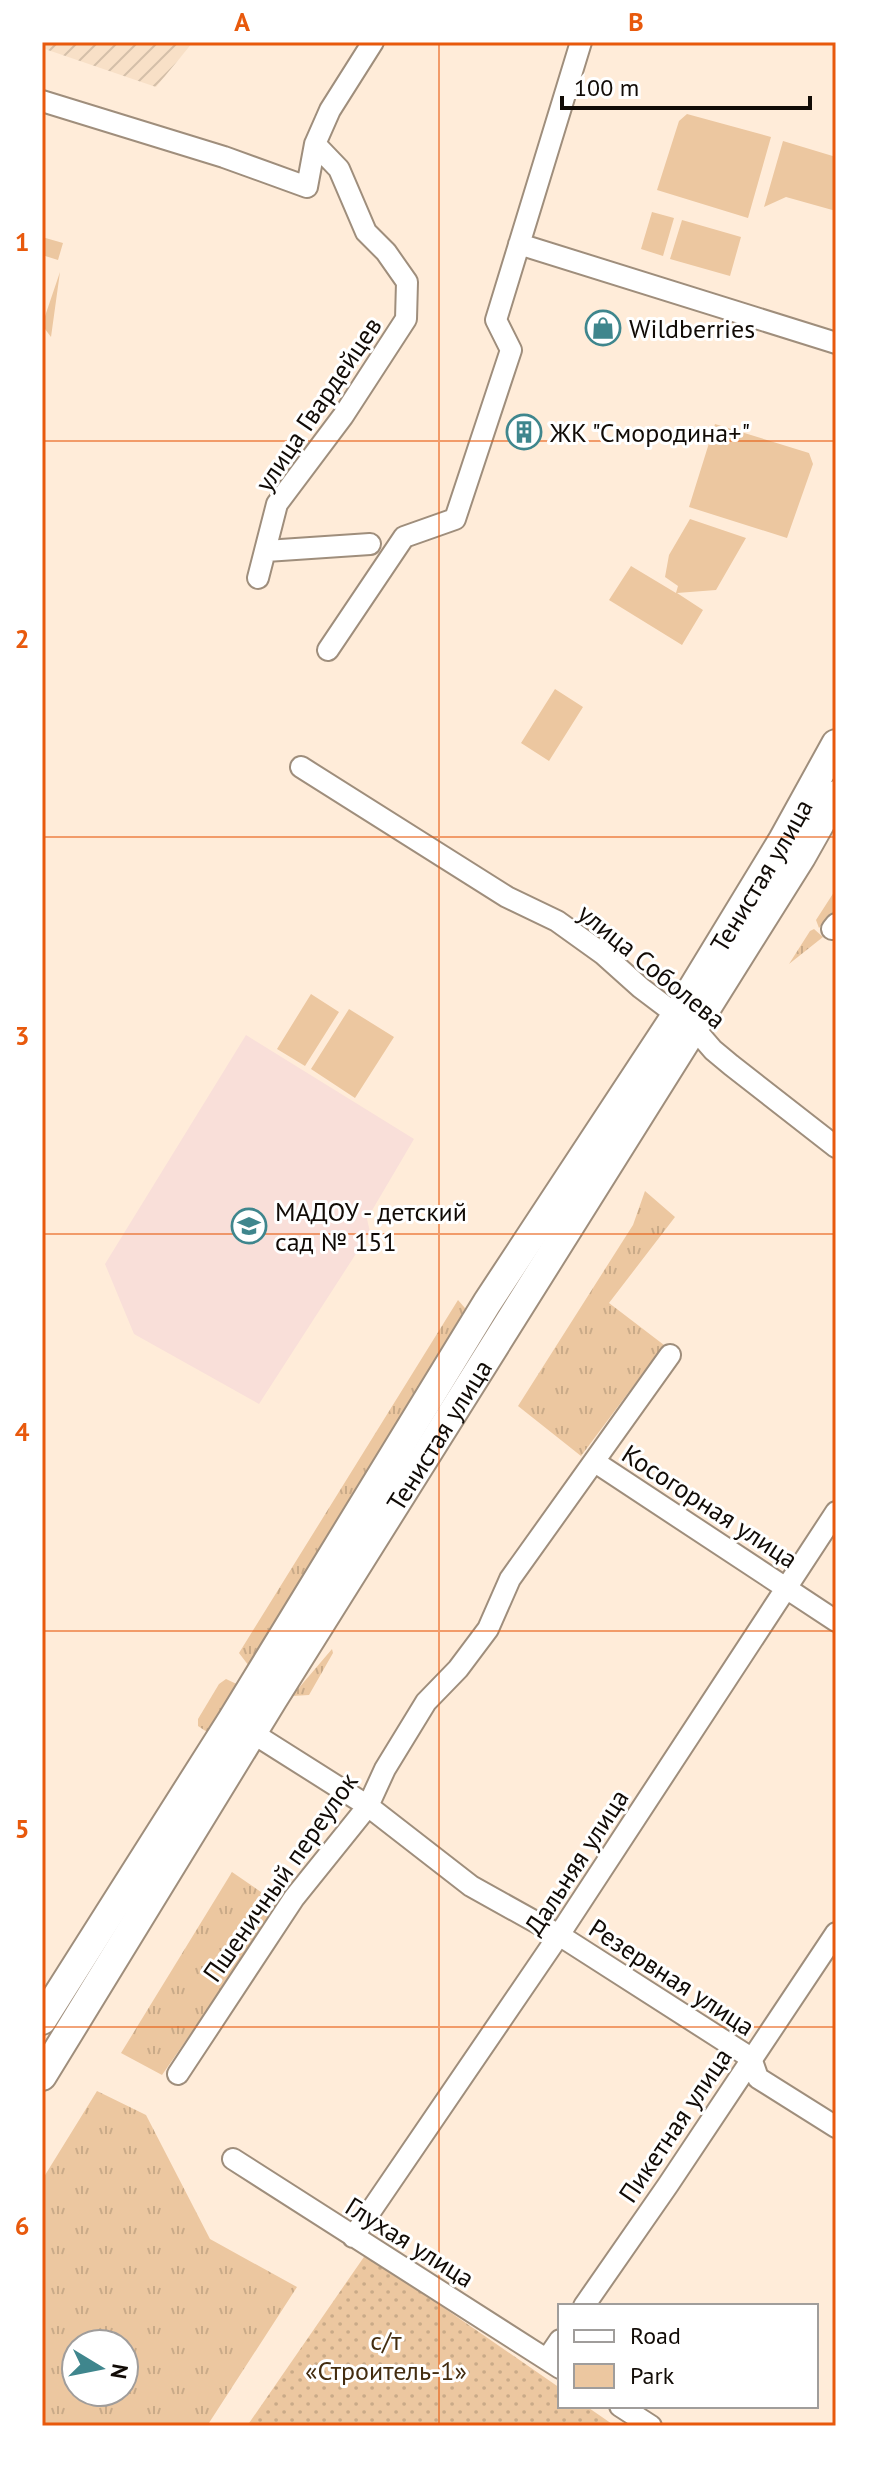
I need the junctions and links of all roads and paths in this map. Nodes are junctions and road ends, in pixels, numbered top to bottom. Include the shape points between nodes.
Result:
1 (373, 42) edge
2 (581, 42) edge
3 (42, 101) edge
4 (315, 144) junction
5 (519, 244) junction
6 (836, 343) edge
7 (370, 544) dead end
8 (266, 551) junction
9 (258, 578) dead end
10 (328, 650) dead end
11 (836, 744) edge
12 (301, 767) dead end
13 (836, 795) edge
14 (685, 1021) junction
15 (836, 1147) edge
16 (670, 1355) dead end
17 (595, 1462) junction
18 (836, 1512) edge
19 (787, 1588) junction
20 (836, 1621) edge
21 (242, 1726) junction
22 (368, 1806) junction
23 (836, 1933) edge
24 (559, 1935) junction
25 (42, 2020) edge
26 (751, 2058) junction
27 (178, 2074) dead end
28 (42, 2076) edge
29 (836, 2127) edge
30 (233, 2159) dead end
31 (353, 2237) junction
32 (585, 2304) edge
33 (553, 2364) edge
34 (623, 2408) edge
35 (651, 2426) edge

1 - 4 street
2 - 5 street
3 - 4 street via 307,187
4 - 8 street, улица Гвардейцев via 339,169 366,232 407,282 406,319 277,504
5 - 6 street
5 - 10 street via 496,320 511,350 455,519 404,537
7 - 8 street
8 - 9 street, улица Гвардейцев
11 - 14 main road, Тенистая улица
12 - 14 street, улица Соболева via 507,897 557,921
13 - 14 main road, Тенистая улица via 801,857
14 - 15 street, улица Соболева via 713,1050
14 - 21 main road, Тенистая улица via 495,1290
16 - 17 street, Пшеничный переулок
17 - 19 street, Косогорная улица
17 - 22 street, Пшеничный переулок via 510,1579 488,1629 426,1702
18 - 19 street, Дальняя улица
19 - 20 street, Косогорная улица
19 - 24 street, Дальняя улица
21 - 22 street, Резервная улица
21 - 25 main road, Тенистая улица
21 - 28 main road, Тенистая улица
22 - 24 street, Резервная улица via 471,1886
22 - 27 street, Пшеничный переулок via 294,1898
23 - 26 street, Пикетная улица
24 - 26 street, Резервная улица
24 - 31 street, Дальняя улица
26 - 29 street, Резервная улица via 758,2078
26 - 32 street, Пикетная улица
30 - 31 street, Глухая улица
31 - 33 street, Глухая улица
34 - 35 street

